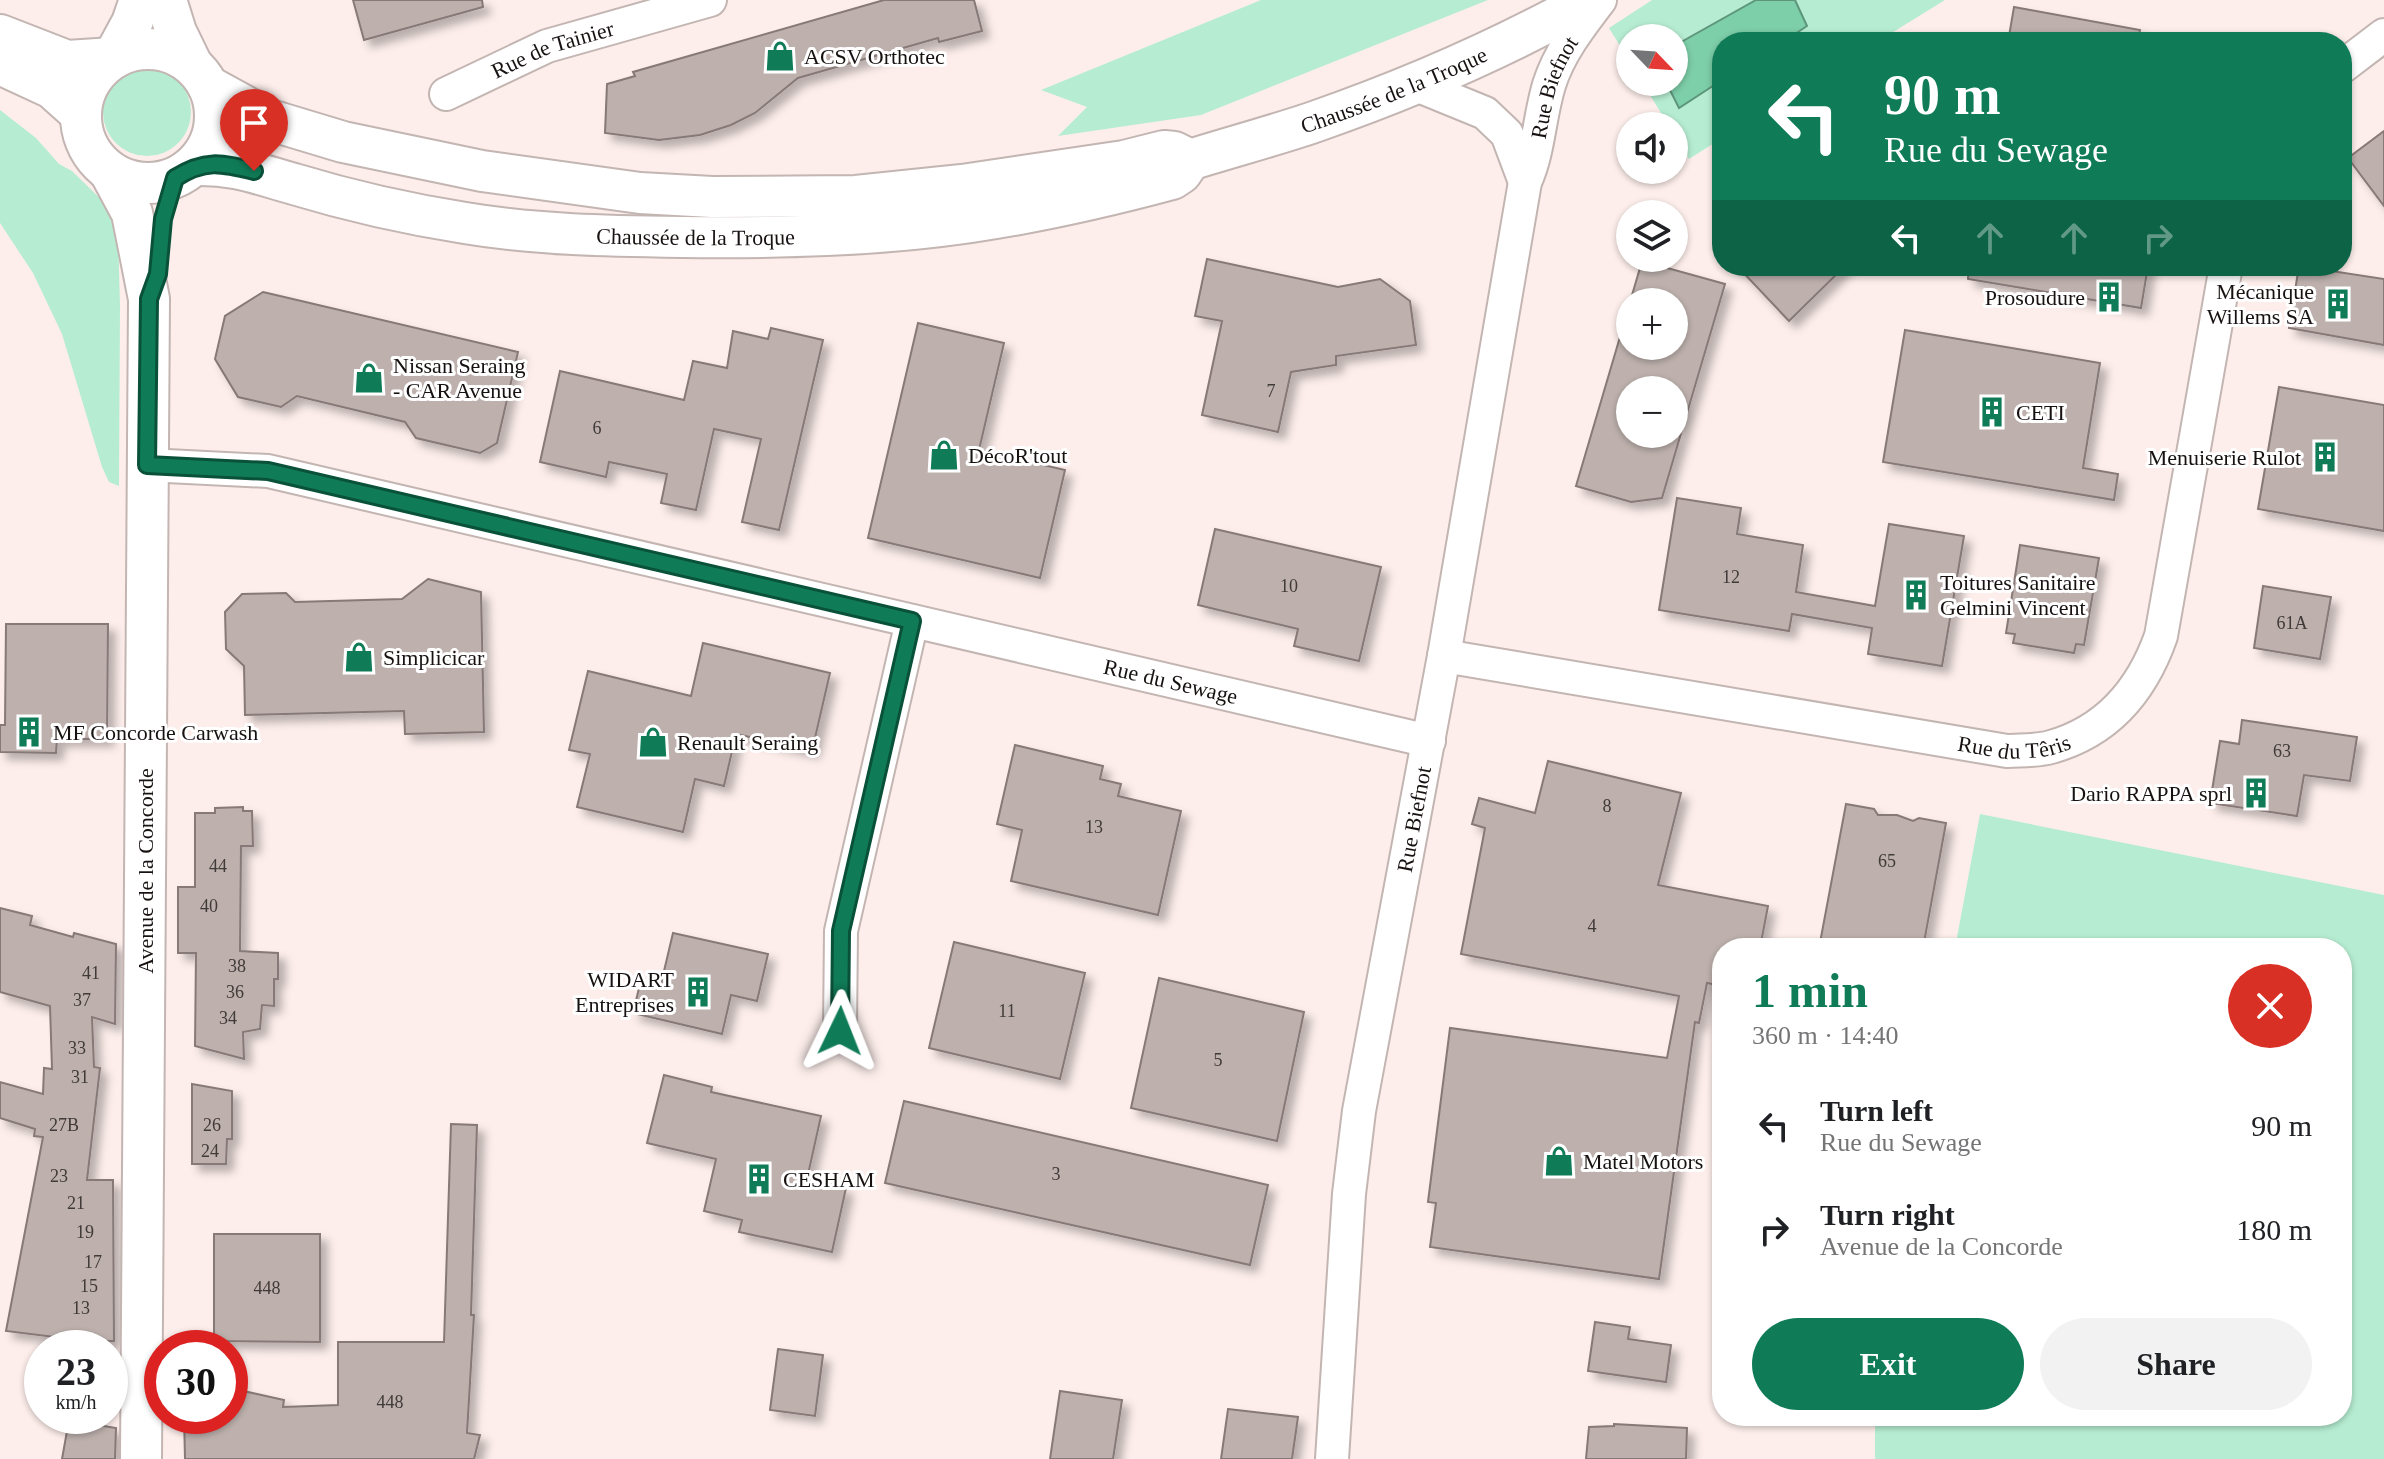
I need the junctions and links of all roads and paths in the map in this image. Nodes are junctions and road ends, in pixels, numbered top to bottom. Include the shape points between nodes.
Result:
1 (140, 0) edge
2 (166, 0) edge
3 (710, 0) edge
4 (1589, 0) edge
5 (1600, 0) edge
6 (0, 35) edge
7 (2384, 35) edge
8 (113, 58) junction
9 (2352, 59) edge
10 (0, 64) edge
11 (200, 74) junction
12 (1414, 84) junction
13 (446, 94) dead end
14 (80, 113) junction
15 (1190, 160) junction
16 (110, 172) junction
17 (185, 172) junction
18 (1525, 182) junction
19 (2224, 276) edge
20 (149, 299) junction
21 (147, 465) junction
22 (912, 621) junction
23 (1444, 656) junction
24 (1429, 741) junction
25 (840, 1031) dead end
26 (144, 1453) edge
27 (1332, 1459) edge

1 - 8 street
2 - 11 street via 176,32
3 - 13 street, Rue de Tainier via 547,46
4 - 12 street, Chaussée de la Troque
5 - 18 street, Rue Biefnot via 1555,71
6 - 8 street via 67,61
7 - 9 street
8 - 11 street via 153,48 173,53
8 - 14 street via 85,91
10 - 14 street via 52,88
11 - 15 street, Chaussée de la Troque via 270,120 343,142 513,176 640,193 856,196 992,181 1164,151
11 - 17 street via 215,106 214,134
12 - 15 street, Chaussée de la Troque
12 - 18 street, Rue Biefnot via 1485,113 1507,134
14 - 16 street via 83,136
15 - 17 street, Chaussée de la Troque via 1172,179 1055,208 915,228 764,238 643,237 467,224 402,212 235,166
16 - 17 street via 153,184
16 - 20 street, Avenue de la Concorde via 132,213
17 - 20 street, Avenue de la Concorde via 163,219 158,274
18 - 23 street, Rue Biefnot
19 - 23 street, Rue du Têris via 2161,636 2150,668 2132,693 2117,710 2076,737 2049,747 2007,751
20 - 21 street, Avenue de la Concorde
21 - 22 street, Rue du Sewage via 268,471
21 - 26 street, Avenue de la Concorde
22 - 24 street, Rue du Sewage
22 - 25 street via 841,931
23 - 24 street, Rue Biefnot
24 - 27 street, Rue Biefnot via 1359,1111

